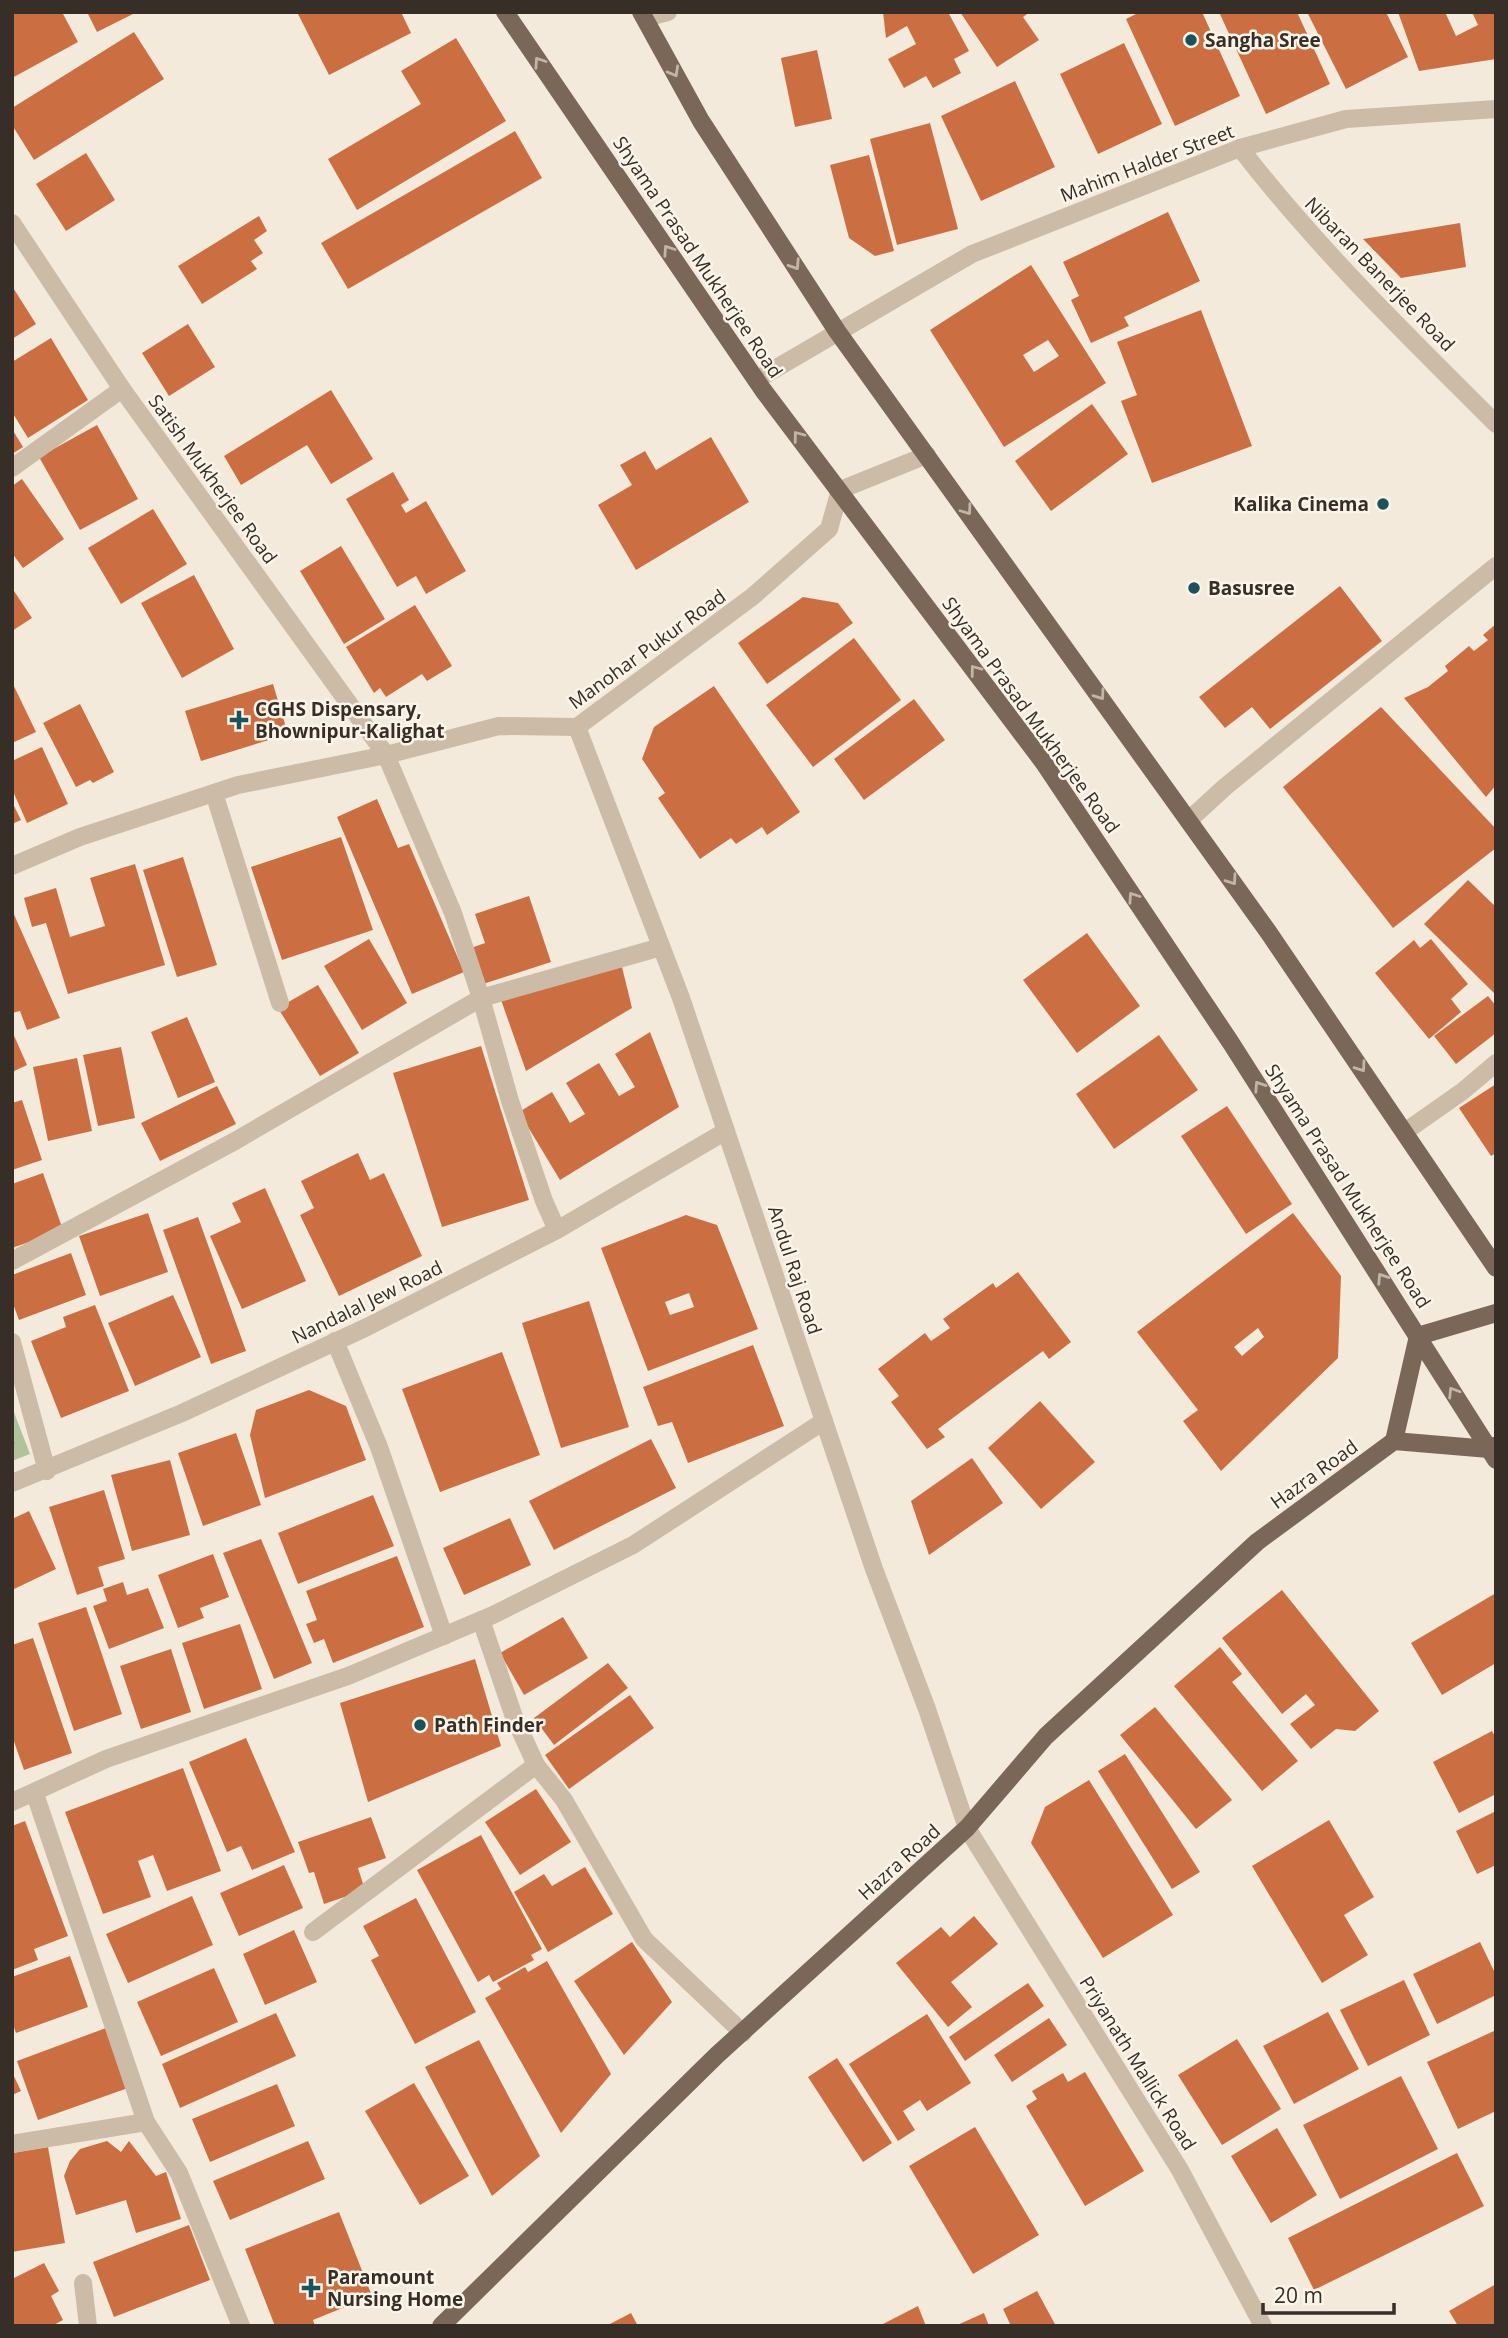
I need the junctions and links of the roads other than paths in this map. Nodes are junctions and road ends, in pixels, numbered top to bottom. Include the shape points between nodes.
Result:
1 (505, 12) edge
2 (668, 12) edge
3 (643, 15) edge
4 (1496, 109) edge
5 (1240, 148) junction
6 (12, 223) edge
7 (837, 331) junction
8 (756, 380) junction
9 (122, 389) junction
10 (1496, 424) edge
11 (927, 455) junction
12 (12, 468) edge
13 (840, 490) junction
14 (1496, 566) edge
15 (577, 727) junction
16 (386, 755) junction
17 (214, 793) junction
18 (1189, 820) junction
19 (12, 866) edge
20 (661, 947) junction
21 (481, 998) junction
22 (280, 1003) dead end
23 (1496, 1063) edge
24 (726, 1131) junction
25 (1406, 1131) junction
26 (557, 1230) junction
27 (12, 1261) edge
28 (1496, 1268) edge
29 (1496, 1313) edge
30 (1418, 1336) junction
31 (335, 1341) junction
32 (12, 1342) edge
33 (824, 1421) junction
34 (1394, 1441) junction
35 (1493, 1451) edge
36 (47, 1471) junction
37 (12, 1483) edge
38 (481, 1620) junction
39 (444, 1636) junction
40 (536, 1765) junction
41 (36, 1794) junction
42 (12, 1802) edge
43 (967, 1828) junction
44 (313, 1931) dead end
45 (743, 2033) junction
46 (146, 2122) junction
47 (12, 2144) edge
48 (83, 2283) dead end
49 (86, 2325) edge
50 (241, 2326) edge
51 (442, 2326) edge
52 (1263, 2326) edge

8 -> 1 main road, Shyama Prasad Mukherjee Road
2 - 3 street
3 -> 7 main road via 701,121
4 - 5 street, Mahim Halder Street via 1346,119
5 - 7 street, Mahim Halder Street via 972,254
5 - 10 street, Nibaran Banerjee Road via 1337,264
6 - 9 street, Satish Mukherjee Road
7 - 8 street, Mahim Halder Street
7 - 11 main road
13 -> 8 main road, Shyama Prasad Mukherjee Road
9 - 12 street
9 - 16 street, Satish Mukherjee Road
11 - 13 street
11 -> 18 main road
13 - 15 street, Manohar Pukur Road via 829,529 752,597
30 -> 13 main road, Shyama Prasad Mukherjee Road via 1231,1043 1044,763
14 - 18 street
15 - 16 street, Manohar Pukur Road via 499,726
15 - 20 street, Andul Raj Road
16 - 17 street, Manohar Pukur Road
16 - 21 street, Satish Mukherjee Road via 453,913
17 - 19 street, Manohar Pukur Road via 80,837
17 - 22 street
18 -> 25 main road
20 - 21 street
20 - 24 street, Andul Raj Road
21 - 26 street, Satish Mukherjee Road via 510,1101
21 - 27 street via 235,1141
23 - 25 street
24 - 26 street, Nandalal Jew Road
24 - 33 street, Andul Raj Road
25 - 28 main road
26 - 31 street, Nandalal Jew Road
29 - 30 main road
30 - 34 main road
35 -> 30 main road, Shyama Prasad Mukherjee Road
31 - 36 street, Nandalal Jew Road
31 - 39 street via 379,1447
32 - 36 street
33 - 38 street via 633,1545
33 - 43 street, Andul Raj Road
34 - 35 main road
34 - 43 main road, Hazra Road via 1256,1542 1046,1736
36 - 37 street, Nandalal Jew Road
38 - 39 street
38 - 40 street via 514,1717
39 - 41 street via 348,1676 106,1759
40 - 44 street
40 - 45 street via 564,1800 644,1939
41 - 42 street
41 - 46 street
43 - 45 main road, Hazra Road
43 - 52 street, Priyanath Mallick Road via 1180,2170
45 - 51 main road, Hazra Road
46 - 47 street
46 - 50 street via 179,2173
48 - 49 street

